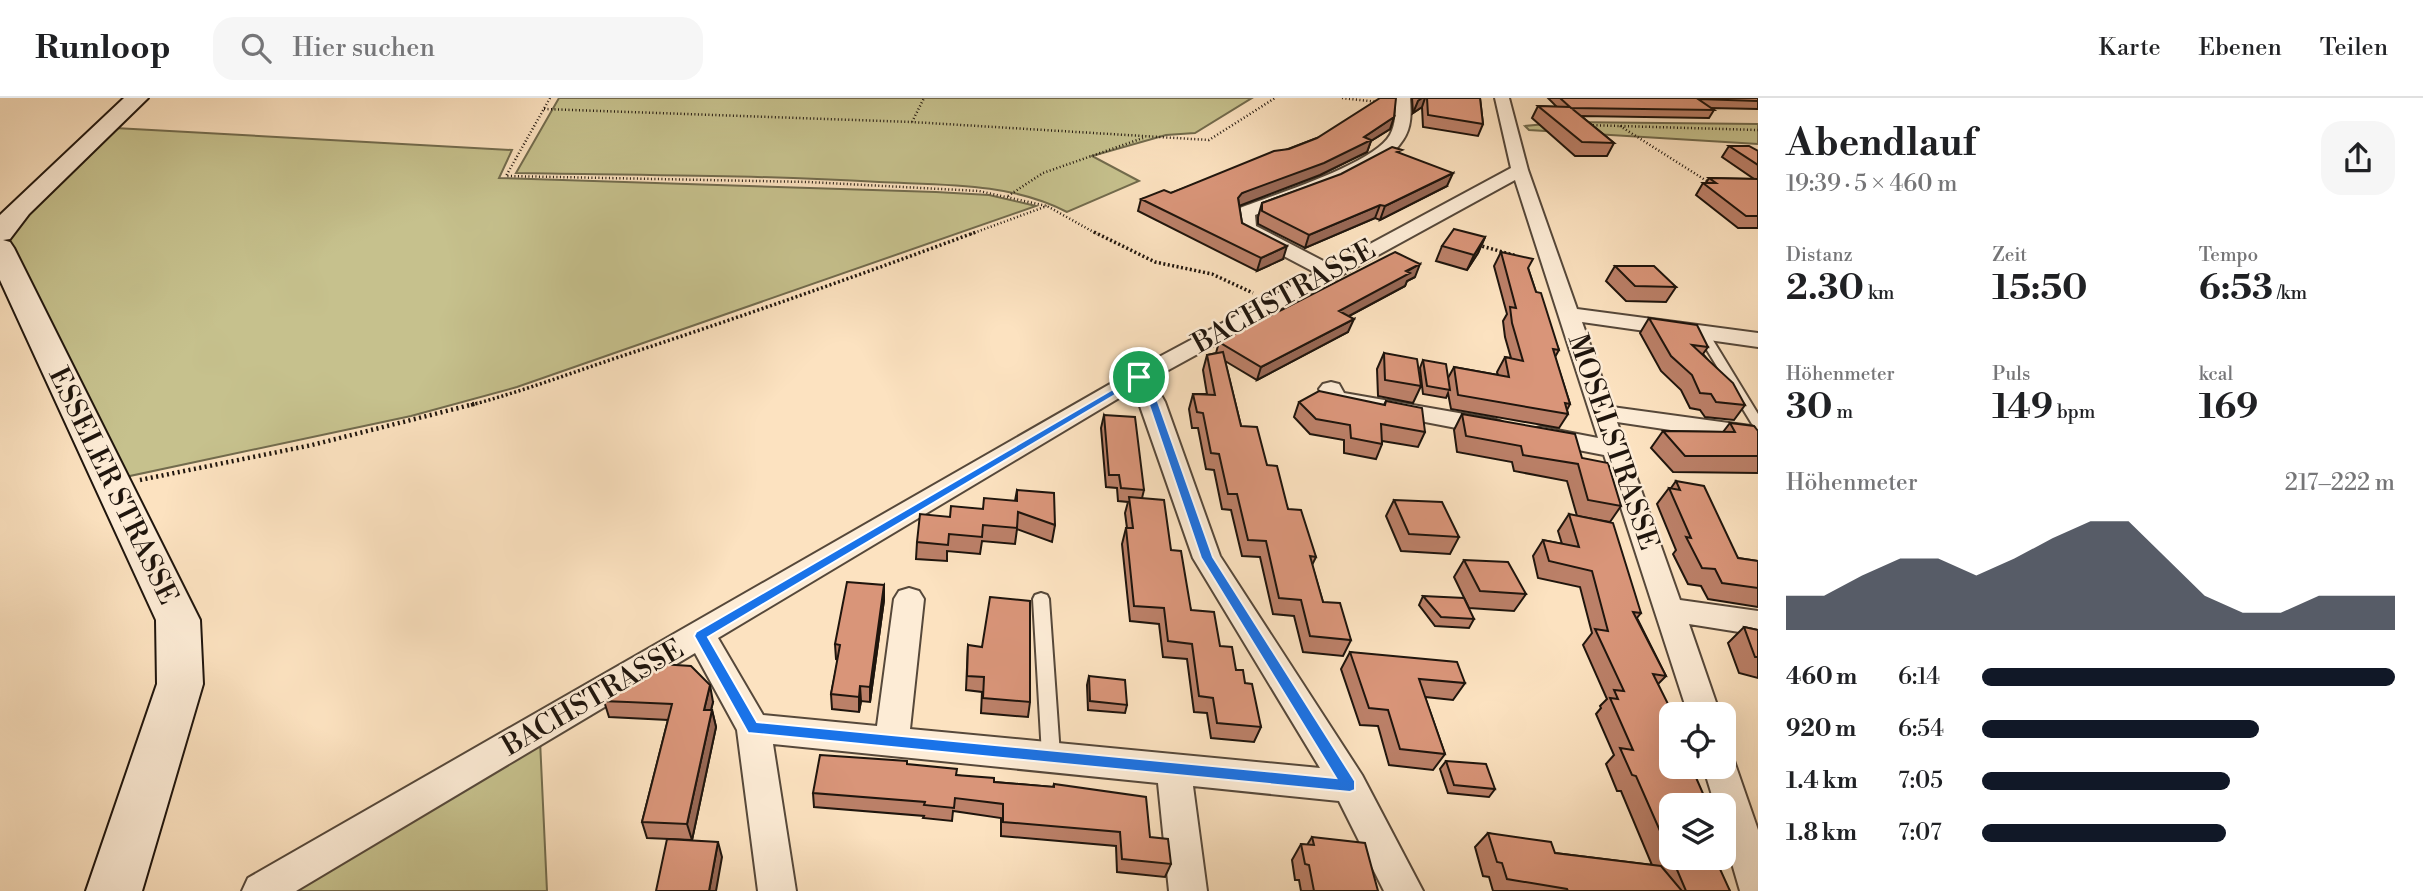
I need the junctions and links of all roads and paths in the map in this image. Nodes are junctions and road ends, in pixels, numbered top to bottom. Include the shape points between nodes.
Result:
1 (137, 98) edge
2 (550, 98) edge
3 (924, 98) edge
4 (1275, 98) edge
5 (1342, 98) edge
6 (1502, 98) edge
7 (1403, 101) edge
8 (544, 109) junction
9 (912, 122) junction
10 (1578, 125) edge
11 (1619, 126) junction
12 (1758, 130) edge
13 (1147, 136) junction
14 (1520, 170) junction
15 (1713, 184) edge
16 (1008, 196) junction
17 (1047, 206) junction
18 (0, 231) edge
19 (1467, 242) edge
20 (0, 248) edge
21 (1551, 266) junction
22 (1329, 272) junction
23 (1273, 303) junction
24 (1570, 314) junction
25 (1702, 332) junction
26 (1758, 340) edge
27 (1139, 377) junction
28 (1331, 389) dead end
29 (1604, 414) junction
30 (1758, 424) edge
31 (1758, 435) edge
32 (1615, 449) junction
33 (112, 486) junction
34 (909, 599) dead end
35 (1041, 599) dead end
36 (1669, 610) junction
37 (1758, 623) edge
38 (701, 636) junction
39 (1700, 702) edge
40 (753, 728) junction
41 (892, 740) junction
42 (1051, 755) junction
43 (1174, 766) junction
44 (1724, 779) edge
45 (1350, 786) junction
46 (1758, 888) edge
47 (114, 891) edge
48 (261, 891) edge
49 (776, 891) edge
50 (1188, 891) edge
51 (1404, 891) edge

1 - 18 main road
2 - 8 path
3 - 9 path
4 - 13 path via 1209,140
5 - 7 path
6 - 14 street
7 - 22 street via 1403,121 1394,142 1364,162 1246,212 1247,229
8 - 9 path
8 - 16 path via 506,176 808,182
9 - 13 path
10 - 11 path
11 - 12 path
11 - 15 path
13 - 16 path via 1042,173
14 - 21 street, MOSELSTRASSE
14 - 22 street, BACHSTRASSE
16 - 17 path
17 - 23 path via 1125,250 1212,274
17 - 33 path via 525,391 312,446
19 - 21 path
20 - 33 main road, ESSELER STRASSE
21 - 24 street, MOSELSTRASSE
22 - 23 street, BACHSTRASSE
23 - 27 street, BACHSTRASSE
24 - 25 street
24 - 29 street, MOSELSTRASSE
25 - 26 street
25 - 30 lane
27 - 38 street, BACHSTRASSE
27 - 45 street via 1153,402 1207,558
28 - 32 street via 1334,398
29 - 31 street
29 - 32 street, MOSELSTRASSE
32 - 36 street, MOSELSTRASSE
33 - 47 main road, ESSELER STRASSE via 178,620 180,684
34 - 41 street
35 - 42 lane
36 - 37 street
36 - 39 street, MOSELSTRASSE
38 - 40 street
38 - 48 street, BACHSTRASSE
40 - 41 street
40 - 49 street
41 - 42 street
42 - 43 street
43 - 45 street
43 - 50 street
44 - 46 street
45 - 51 street

